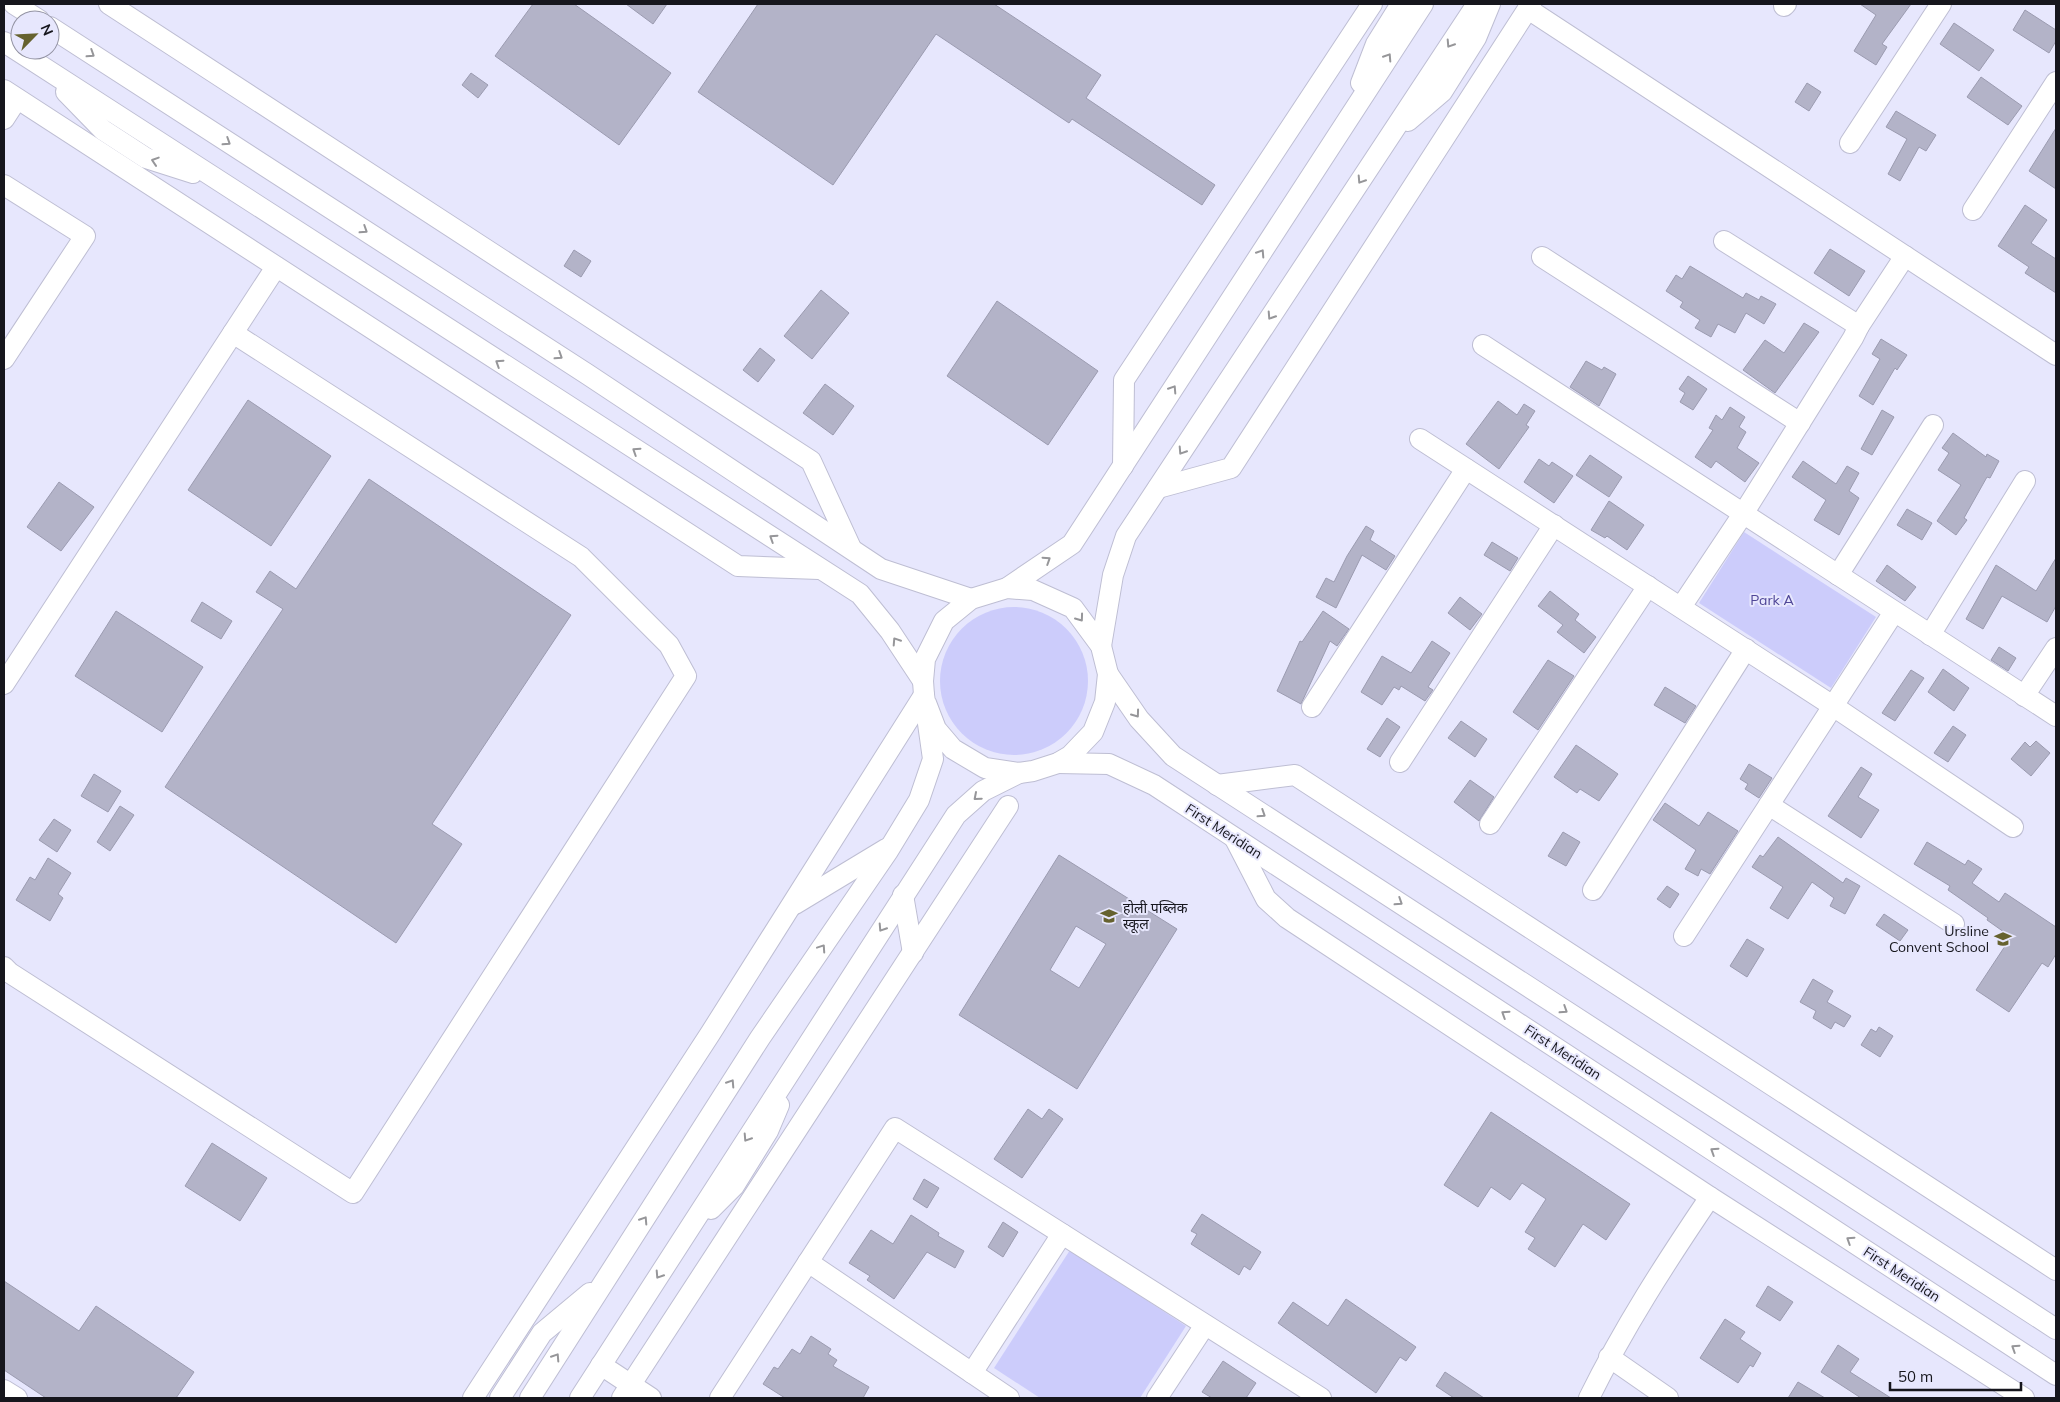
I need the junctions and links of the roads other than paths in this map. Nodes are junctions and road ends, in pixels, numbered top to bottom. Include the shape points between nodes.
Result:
1 (109, 4) edge
2 (1372, 4) edge
3 (1402, 4) edge
4 (1423, 4) edge
5 (1477, 4) edge
6 (1490, 4) edge
7 (1941, 4) edge
8 (1529, 6) edge
9 (60, 33) edge
10 (4, 42) edge
11 (2056, 82) edge
12 (10, 95) edge
13 (1348, 118) junction
14 (4, 119) edge
15 (1388, 140) junction
16 (1850, 143) dead end
17 (4, 185) edge
18 (1973, 210) dead end
19 (1724, 241) dead end
20 (1905, 256) junction
21 (1542, 257) dead end
22 (276, 267) junction
23 (1859, 326) junction
24 (233, 332) junction
25 (1483, 345) dead end
26 (2055, 352) edge
27 (4, 359) edge
28 (1800, 423) junction
29 (1933, 425) dead end
30 (1420, 439) dead end
31 (1123, 466) junction
32 (1466, 469) junction
33 (2025, 481) dead end
34 (1158, 488) junction
35 (1743, 514) junction
36 (1554, 525) junction
37 (851, 548) junction
38 (821, 569) junction
39 (1838, 575) junction
40 (1648, 586) junction
41 (1007, 588) junction
42 (971, 599) junction
43 (1681, 607) junction
44 (1894, 612) junction
45 (1930, 635) junction
46 (1101, 646) junction
47 (2056, 648) edge
48 (1746, 649) junction
49 (1108, 674) junction
50 (4, 684) edge
51 (924, 693) junction
52 (2024, 696) junction
53 (1833, 706) junction
54 (1312, 707) dead end
55 (2056, 716) edge
56 (1400, 762) dead end
57 (1058, 763) junction
58 (1019, 773) junction
59 (1217, 785) junction
60 (1769, 805) junction
61 (1008, 806) dead end
62 (1490, 824) dead end
63 (2013, 827) dead end
64 (1235, 838) junction
65 (892, 845) junction
66 (1593, 890) dead end
67 (903, 895) junction
68 (791, 906) junction
69 (1954, 924) dead end
70 (1684, 936) dead end
71 (913, 952) junction
72 (4, 967) edge
73 (1710, 1197) junction
74 (1062, 1234) junction
75 (808, 1262) junction
76 (2056, 1270) edge
77 (606, 1280) junction
78 (1205, 1325) junction
79 (2056, 1329) edge
80 (1609, 1357) junction
81 (601, 1365) junction
82 (972, 1373) junction
83 (2056, 1375) edge
84 (4, 1390) edge
85 (627, 1392) edge
86 (17, 1398) edge
87 (473, 1398) edge
88 (500, 1398) edge
89 (530, 1398) edge
90 (580, 1398) edge
91 (651, 1398) edge
92 (720, 1398) edge
93 (1009, 1398) edge
94 (1157, 1398) edge
95 (1321, 1398) edge
96 (1589, 1398) edge
97 (1668, 1398) edge
98 (2024, 1398) edge

1 - 37 street via 811,461
2 - 31 street via 1124,380
3 - 13 street via 1376,44
13 -> 4 street
5 -> 15 street
6 - 15 street via 1476,38 1442,92
7 - 16 street
8 - 20 street
8 - 34 street via 1231,468
9 -> 37 street
38 -> 10 street
11 - 18 street
12 - 14 street
12 - 22 street
31 -> 13 street
15 -> 34 street
17 - 27 street via 85,236
19 - 23 street
20 - 23 street
20 - 26 street
21 - 28 street
22 - 24 street
22 - 38 street via 738,566
23 - 28 street
24 - 50 street
24 - 72 street via 581,557 669,646 686,676 353,1193
25 - 35 street
28 - 35 street
29 - 39 street
30 - 32 street
41 -> 31 street via 1072,544
32 - 36 street
32 - 54 street
33 - 45 street
34 - 46 street via 1126,536 1113,575
35 - 39 street
35 - 43 street
36 - 40 street
36 - 56 street
37 - 42 street via 881,569
51 -> 38 street via 890,631 860,594
39 - 44 street
40 - 43 street
40 - 62 street
41 - 42 street
41 -> 46 street via 1033,590 1073,608
42 - 51 street via 944,621 926,659
43 - 48 street
44 - 45 street
44 - 53 street
45 - 52 street
46 - 49 street
47 - 52 street
48 - 53 street
48 - 66 street
49 - 57 street via 1105,702 1093,732 1070,756
49 -> 59 street via 1139,719 1173,756
51 - 58 street via 936,729 953,749 986,768
51 - 65 street via 934,759 919,800
51 - 68 street
52 - 55 street
53 - 60 street
53 - 63 street
57 - 58 street via 1033,772
57 - 64 street, First Meridian via 1109,764 1154,785
58 -> 67 street via 983,791 956,815
59 - 76 street via 1295,776
59 -> 79 street
60 - 69 street
60 - 70 street
61 - 71 street
64 - 73 street via 1266,899 1276,910
83 -> 64 street, First Meridian
65 - 68 street
77 -> 65 street via 760,1038
67 - 71 street
67 -> 81 street
68 - 87 street
71 - 85 street
73 - 80 street via 1651,1285
73 - 98 street
74 - 75 street via 895,1128
74 - 78 street
74 - 82 street
75 - 82 street
75 - 92 street
77 - 88 street via 542,1333
89 -> 77 street
78 - 94 street
78 - 95 street
80 - 96 street
80 - 97 street
81 - 85 street
81 - 90 street
82 - 93 street
84 - 86 street
85 - 91 street

